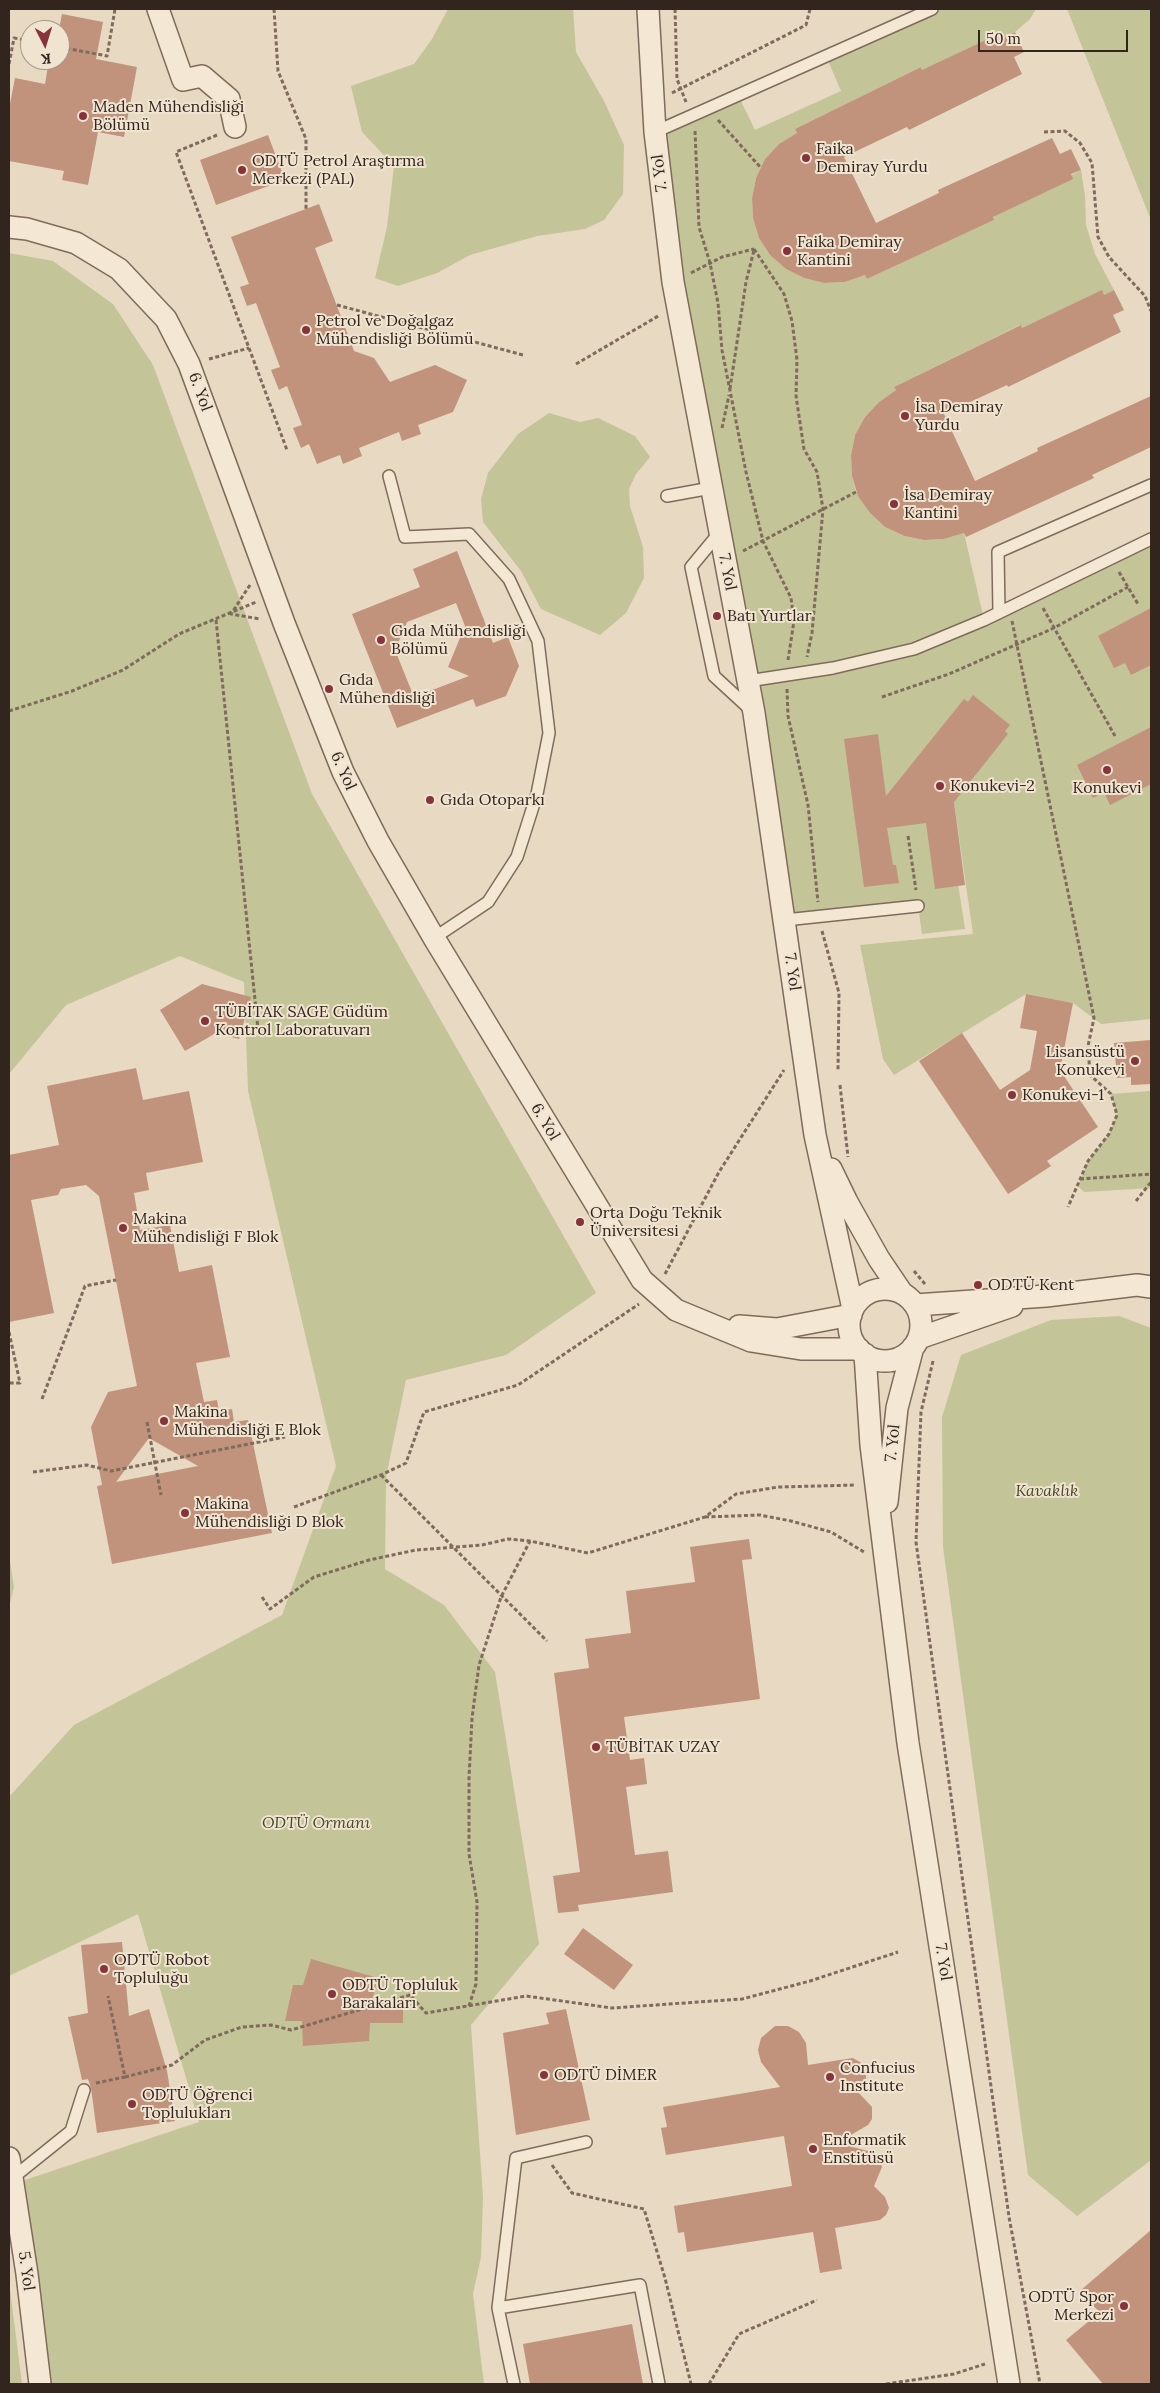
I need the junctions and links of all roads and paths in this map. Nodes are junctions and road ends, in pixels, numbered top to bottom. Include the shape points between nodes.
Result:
1 (115, 9) edge
2 (158, 9) edge
3 (274, 9) edge
4 (648, 9) edge
5 (675, 9) edge
6 (810, 9) edge
7 (932, 9) edge
8 (20, 39) edge
9 (70, 49) edge
10 (9, 64) edge
11 (681, 89) junction
12 (653, 103) junction
13 (707, 109) junction
14 (690, 116) junction
15 (235, 127) joint
16 (655, 132) junction
17 (1044, 132) dead end
18 (761, 168) dead end
19 (306, 209) dead end
20 (9, 228) edge
21 (754, 249) junction
22 (710, 263) junction
23 (673, 282) junction
24 (337, 305) dead end
25 (677, 305) junction
26 (1151, 311) edge
27 (249, 348) junction
28 (523, 355) dead end
29 (190, 364) junction
30 (576, 364) dead end
31 (730, 391) junction
32 (721, 431) dead end
33 (287, 450) dead end
34 (389, 476) dead end
35 (1151, 485) edge
36 (711, 488) junction
37 (856, 492) dead end
38 (667, 496) dead end
39 (823, 509) junction
40 (720, 532) junction
41 (1151, 539) edge
42 (763, 541) junction
43 (1111, 558) junction
44 (725, 561) junction
45 (263, 563) junction
46 (1128, 587) junction
47 (274, 594) junction
48 (1036, 595) junction
49 (1138, 604) dead end
50 (1004, 610) junction
51 (231, 614) junction
52 (216, 620) junction
53 (284, 623) junction
54 (1054, 628) junction
55 (1016, 643) junction
56 (804, 672) junction
57 (786, 675) junction
58 (748, 680) junction
59 (882, 697) dead end
60 (9, 711) edge
61 (754, 713) junction
62 (1114, 736) dead end
63 (908, 836) dead end
64 (918, 906) joint
65 (820, 916) junction
66 (785, 920) junction
67 (434, 938) junction
68 (258, 1029) dead end
69 (803, 1043) junction
70 (838, 1072) dead end
71 (840, 1086) dead end
72 (815, 1135) junction
73 (848, 1162) dead end
74 (1151, 1174) edge
75 (1080, 1179) junction
76 (1151, 1182) edge
77 (1136, 1201) dead end
78 (1068, 1207) dead end
79 (911, 1267) dead end
80 (116, 1280) dead end
81 (1151, 1287) edge
82 (655, 1292) junction
83 (1046, 1296) junction
84 (918, 1301) junction
85 (852, 1312) junction
86 (711, 1324) junction
87 (939, 1330) junction
88 (9, 1332) edge
89 (916, 1343) junction
90 (862, 1352) junction
91 (9, 1384) edge
92 (42, 1400) dead end
93 (147, 1422) dead end
94 (285, 1437) dead end
95 (155, 1462) junction
96 (33, 1472) dead end
97 (381, 1475) junction
98 (876, 1484) junction
99 (161, 1495) dead end
100 (294, 1506) dead end
101 (704, 1517) junction
102 (882, 1540) junction
103 (530, 1541) junction
104 (452, 1546) junction
105 (886, 1565) junction
106 (262, 1597) dead end
107 (501, 1597) junction
108 (547, 1641) dead end
109 (898, 1952) dead end
110 (108, 1996) dead end
111 (469, 2006) junction
112 (125, 2077) junction
113 (84, 2090) joint
114 (586, 2142) dead end
115 (543, 2152) junction
116 (9, 2158) edge
117 (11, 2180) edge
118 (817, 2300) dead end
119 (498, 2308) junction
120 (1005, 2358) junction
121 (40, 2384) edge
122 (514, 2384) edge
123 (659, 2384) edge
124 (691, 2384) edge
125 (709, 2384) edge
126 (886, 2384) edge
127 (1009, 2384) edge
128 (1040, 2384) edge

1 - 9 path via 107,56
2 - 15 street via 183,80 202,76 229,99
3 - 19 path via 278,71 306,139
4 - 12 street, 7. Yol
5 - 11 path via 677,79
6 - 11 path via 806,25
7 - 13 lane
8 - 10 path via 14,38
11 - 12 path
11 - 14 path
12 - 16 street, 7. Yol
13 - 14 lane
13 - 18 path
14 - 16 lane
14 - 22 path via 696,135 699,227
15 - 27 path via 176,152
16 - 23 street, 7. Yol
17 - 26 path via 1065,131 1080,143 1092,163 1098,237 1108,256 1145,296
20 - 29 street, 6. Yol via 27,229 76,242 119,269 166,319
21 - 22 path
21 - 31 path
21 - 39 path via 784,294 792,321 797,360 796,396 804,448 817,472
22 - 23 path
22 - 31 path
23 - 25 street, 7. Yol
24 - 28 path
25 - 30 path
25 - 36 street, 7. Yol
27 - 29 path
27 - 33 path
29 - 45 street, 6. Yol
31 - 32 path
31 - 42 path
34 - 67 lane via 405,537 469,534 509,579 538,641 549,732 537,794 517,857 488,902
35 - 50 lane via 998,552
36 - 38 lane
36 - 40 street, 7. Yol
37 - 39 path
39 - 42 path
39 - 56 path via 812,633
40 - 44 street, 7. Yol
40 - 61 lane via 691,567 714,676
41 - 43 lane
42 - 44 path
42 - 57 path via 791,598 794,622
43 - 46 path
43 - 48 lane
44 - 58 street, 7. Yol
45 - 47 street, 6. Yol
45 - 51 path
46 - 49 path
46 - 54 path
47 - 51 path
47 - 53 street, 6. Yol
48 - 50 lane
48 - 54 path
50 - 55 path
50 - 56 lane via 914,649
51 - 52 path
51 - 53 path
52 - 60 path via 179,634 123,670 72,691
52 - 68 path
53 - 67 street, 6. Yol via 343,772
54 - 55 path
54 - 62 path
55 - 59 path via 949,674
55 - 75 path via 1094,1018 1088,1046 1090,1075 1111,1094 1117,1115 1109,1134 1088,1161
56 - 57 lane
57 - 58 lane
57 - 65 path via 788,716 808,805
58 - 61 street, 7. Yol
61 - 66 street, 7. Yol
63 - 64 path
64 - 65 lane
65 - 66 lane
65 - 70 path via 838,993
66 - 69 street, 7. Yol
67 - 82 street, 6. Yol via 642,1280
69 - 72 street, 7. Yol
69 - 82 path via 719,1172
71 - 73 path
72 - 84 street, 7. Yol via 846,1202 879,1259
72 - 85 street, 7. Yol
74 - 75 path
75 - 78 path
76 - 77 path
79 - 84 path via 928,1288
80 - 92 path via 85,1286
81 - 83 street via 1137,1285
82 - 86 street, 6. Yol via 676,1310
82 - 97 path via 518,1385 424,1412 406,1463
83 - 84 street
83 - 87 street
84 - 85 street via 880,1289 860,1300
84 - 89 street, 7. Yol via 921,1326
85 - 86 street, 6. Yol via 777,1329
85 - 90 street, 7. Yol via 850,1332
86 - 90 street, 6. Yol via 751,1341 801,1350
87 - 89 street
87 - 128 path via 922,1412 916,1542 1009,2217
88 - 91 path via 20,1383
89 - 90 street via 905,1355 894,1360 883,1361
89 - 102 street, 7. Yol via 897,1408
90 - 98 street, 7. Yol
93 - 95 path
94 - 95 path
95 - 96 path via 111,1471 87,1465
95 - 99 path
97 - 100 path
97 - 104 path
98 - 101 path via 778,1487 736,1494
98 - 102 street, 7. Yol
101 - 103 path via 588,1553
101 - 105 path via 760,1515 791,1521 831,1532
102 - 105 street, 7. Yol
103 - 104 path via 508,1539 482,1545
103 - 107 path
104 - 106 path via 378,1558 314,1577 270,1609
104 - 107 path
105 - 120 street, 7. Yol via 908,1743
107 - 108 path
107 - 111 path via 479,1665 472,1718 469,1854 477,1902 476,1984
109 - 111 path via 742,1999 612,2008 526,1996
110 - 112 path
111 - 112 path via 426,2013 410,1995 291,2030 271,2025 242,2027 205,2040 172,2065
112 - 113 path via 88,2084
113 - 117 lane via 71,2131
114 - 115 lane
115 - 119 lane via 516,2158
115 - 124 path via 572,2193 644,2209 666,2278
116 - 117 street, 5. Yol
117 - 121 street, 5. Yol
118 - 125 path via 738,2334
119 - 122 lane
119 - 123 lane via 640,2285
120 - 126 path via 954,2374
120 - 127 street, 7. Yol

